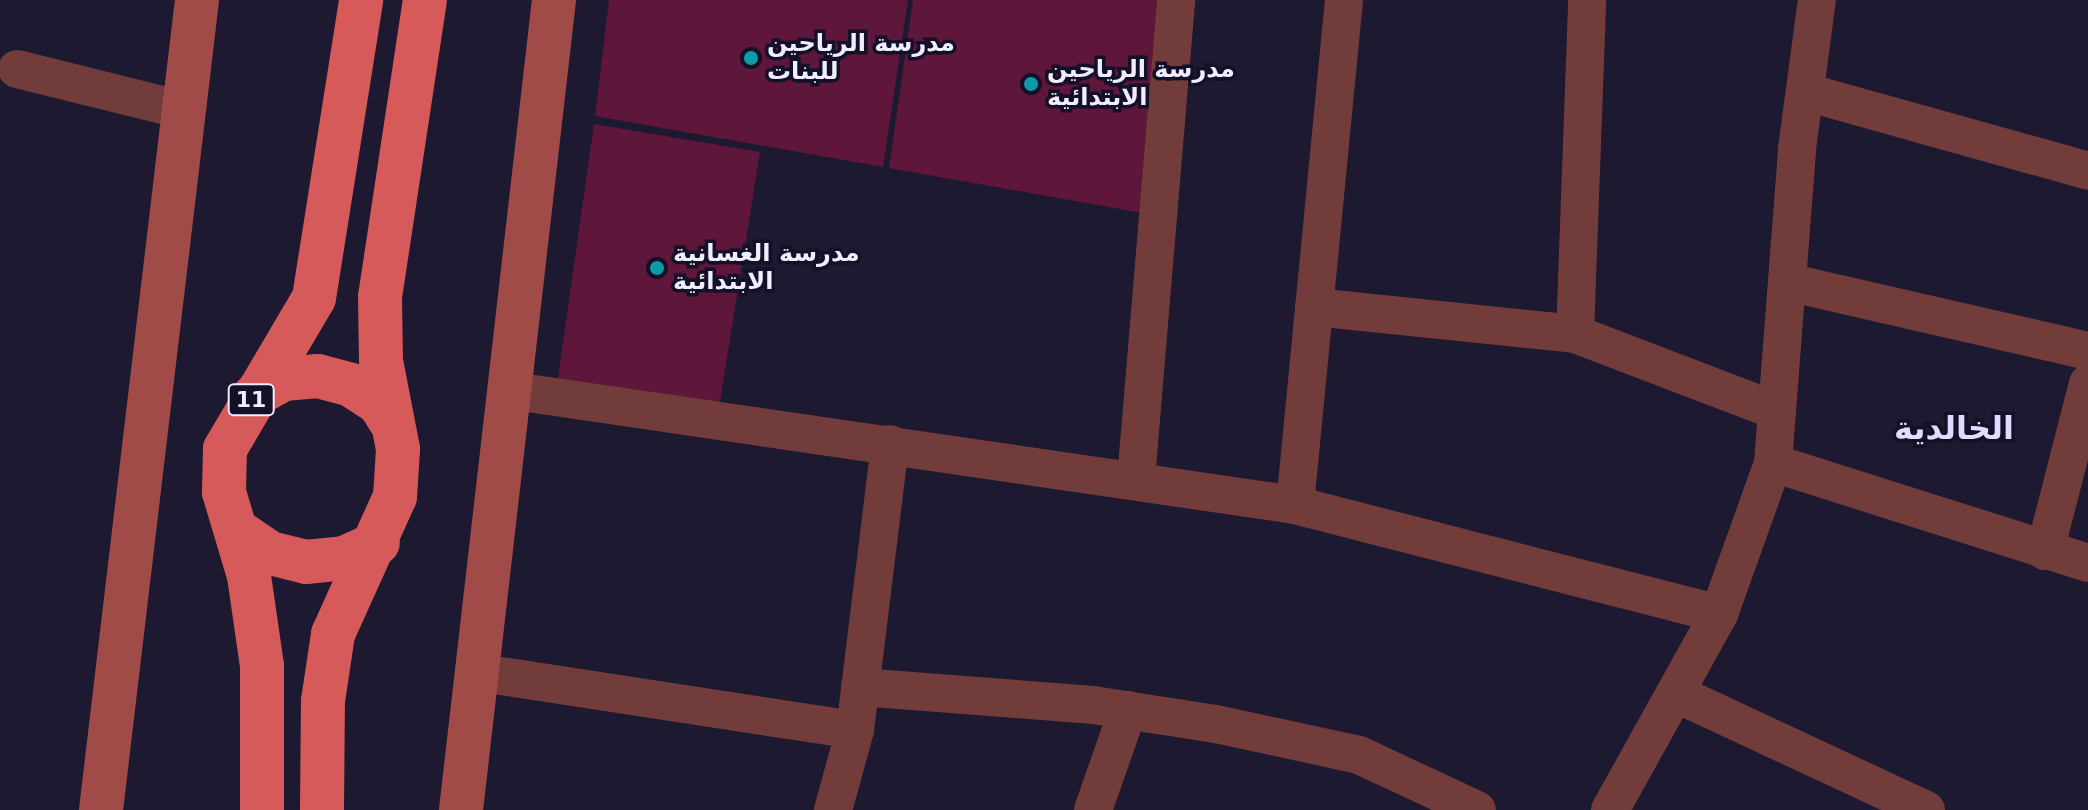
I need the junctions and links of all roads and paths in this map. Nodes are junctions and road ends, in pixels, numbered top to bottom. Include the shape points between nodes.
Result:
1 (197, 0) edge
2 (361, 0) edge
3 (425, 0) edge
4 (554, 0) edge
5 (1176, 0) edge
6 (1344, 0) edge
7 (1587, 0) edge
8 (1817, 0) edge
9 (17, 69) dead end
10 (1806, 92) junction
11 (183, 110) junction
12 (2088, 171) edge
13 (1787, 282) junction
14 (1314, 307) junction
15 (1575, 334) junction
16 (2088, 351) edge
17 (2088, 383) edge
18 (507, 390) junction
19 (255, 395) junction
20 (1777, 411) junction
21 (393, 425) junction
22 (890, 444) junction
23 (1773, 463) junction
24 (1136, 479) junction
25 (1295, 505) junction
26 (239, 532) junction
27 (378, 543) junction
28 (2045, 551) junction
29 (2088, 563) edge
30 (1719, 614) junction
31 (475, 672) junction
32 (860, 687) junction
33 (1675, 693) junction
34 (1128, 710) junction
35 (855, 730) junction
36 (101, 810) edge
37 (262, 810) edge
38 (322, 810) edge
39 (461, 810) edge
40 (833, 810) edge
41 (1093, 810) edge
42 (1477, 810) edge
43 (1610, 810) edge
44 (1926, 810) edge

1 - 11 main road
2 - 19 highway, 11 via 322,270 289,349
3 - 21 highway via 380,297
4 - 18 main road
5 - 24 street
6 - 14 street
7 - 15 street
8 - 10 street
9 - 11 street
10 - 12 street
10 - 13 street
11 - 36 main road
13 - 16 street
13 - 20 street
14 - 15 street
14 - 25 street
15 - 20 street
17 - 28 street
18 - 22 street
18 - 31 main road
19 - 21 highway via 284,379 318,376 351,385 379,403
19 - 26 highway, 11 via 225,449 224,492
20 - 23 street
21 - 27 highway via 395,497
22 - 24 street
22 - 32 street
23 - 28 street
23 - 30 street
24 - 25 street
25 - 30 street
26 - 27 highway via 270,553 306,562 344,558
26 - 37 highway, 11 via 262,666
27 - 38 highway via 344,602 325,668
28 - 29 street
30 - 33 street
31 - 35 street
31 - 39 main road
32 - 34 street
32 - 35 street
33 - 43 street
33 - 44 street
34 - 41 street
34 - 42 street via 1359,755
35 - 40 street

